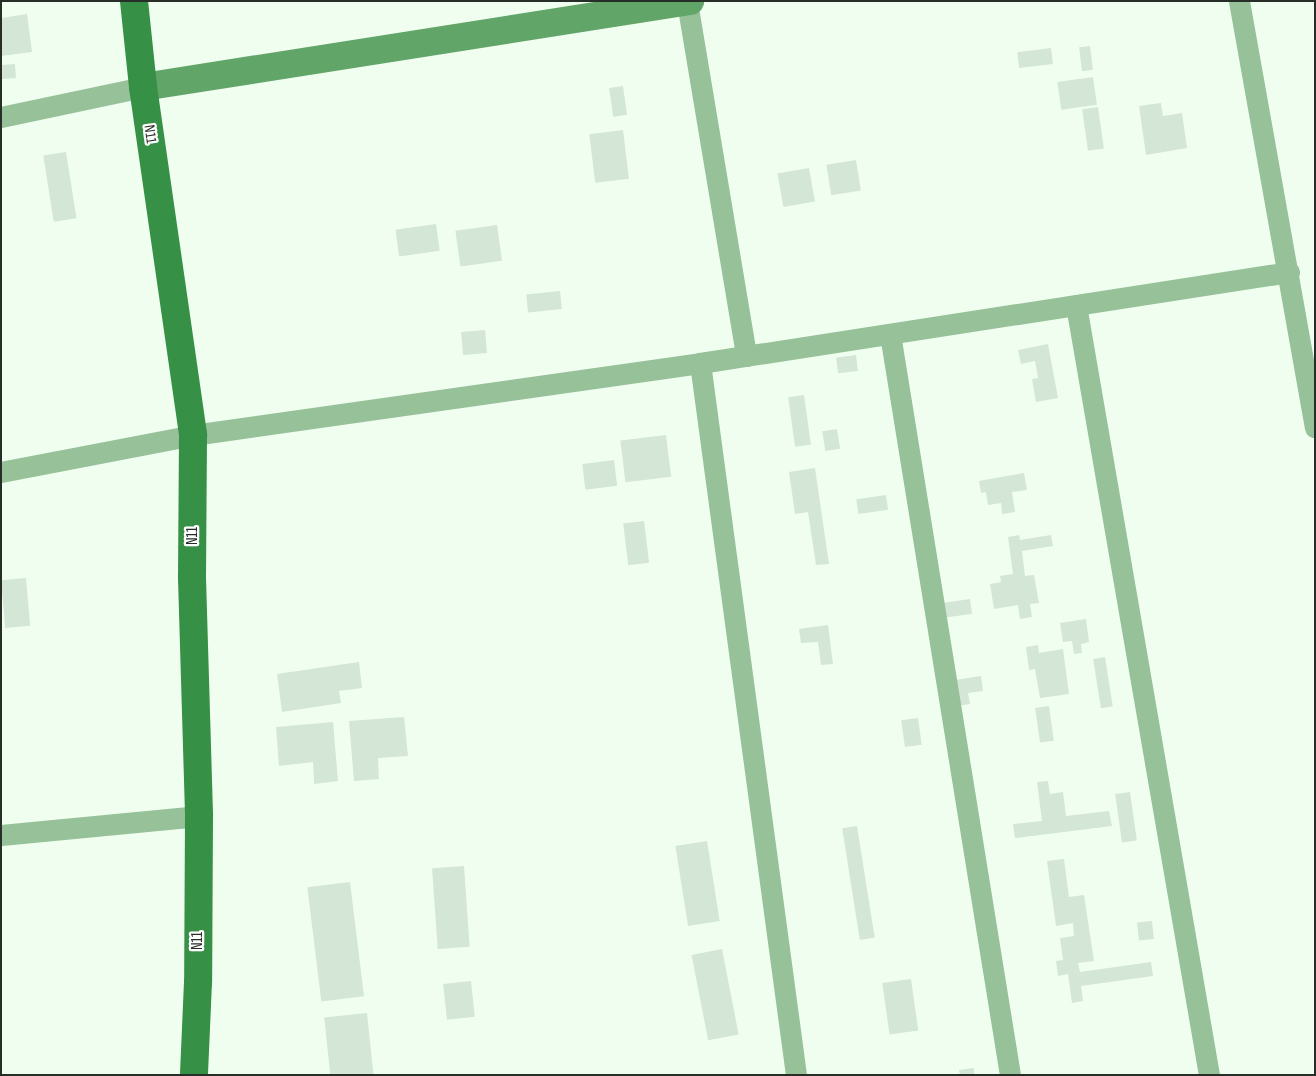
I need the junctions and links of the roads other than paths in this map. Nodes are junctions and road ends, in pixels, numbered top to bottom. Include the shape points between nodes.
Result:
1 (134, 1) edge
2 (1239, 1) edge
3 (688, 2) edge
4 (143, 87) junction
5 (1, 117) edge
6 (1288, 272) junction
7 (1076, 305) junction
8 (890, 334) junction
9 (746, 356) junction
10 (700, 363) junction
11 (1315, 427) edge
12 (193, 435) junction
13 (1, 472) edge
14 (198, 816) junction
15 (1, 835) edge
16 (194, 1075) edge
17 (796, 1075) edge
18 (1010, 1075) edge
19 (1209, 1075) edge

1 - 4 main road, N11
2 - 6 street
3 - 4 street
3 - 9 street
4 - 5 street
4 - 12 main road, N11
6 - 7 street
6 - 11 street
7 - 8 street
7 - 19 street
8 - 9 street
8 - 18 street
9 - 10 street
10 - 12 street
10 - 17 street
12 - 13 street
12 - 14 main road, N11 via 192,578
14 - 15 street
14 - 16 main road, N11 via 198,982

